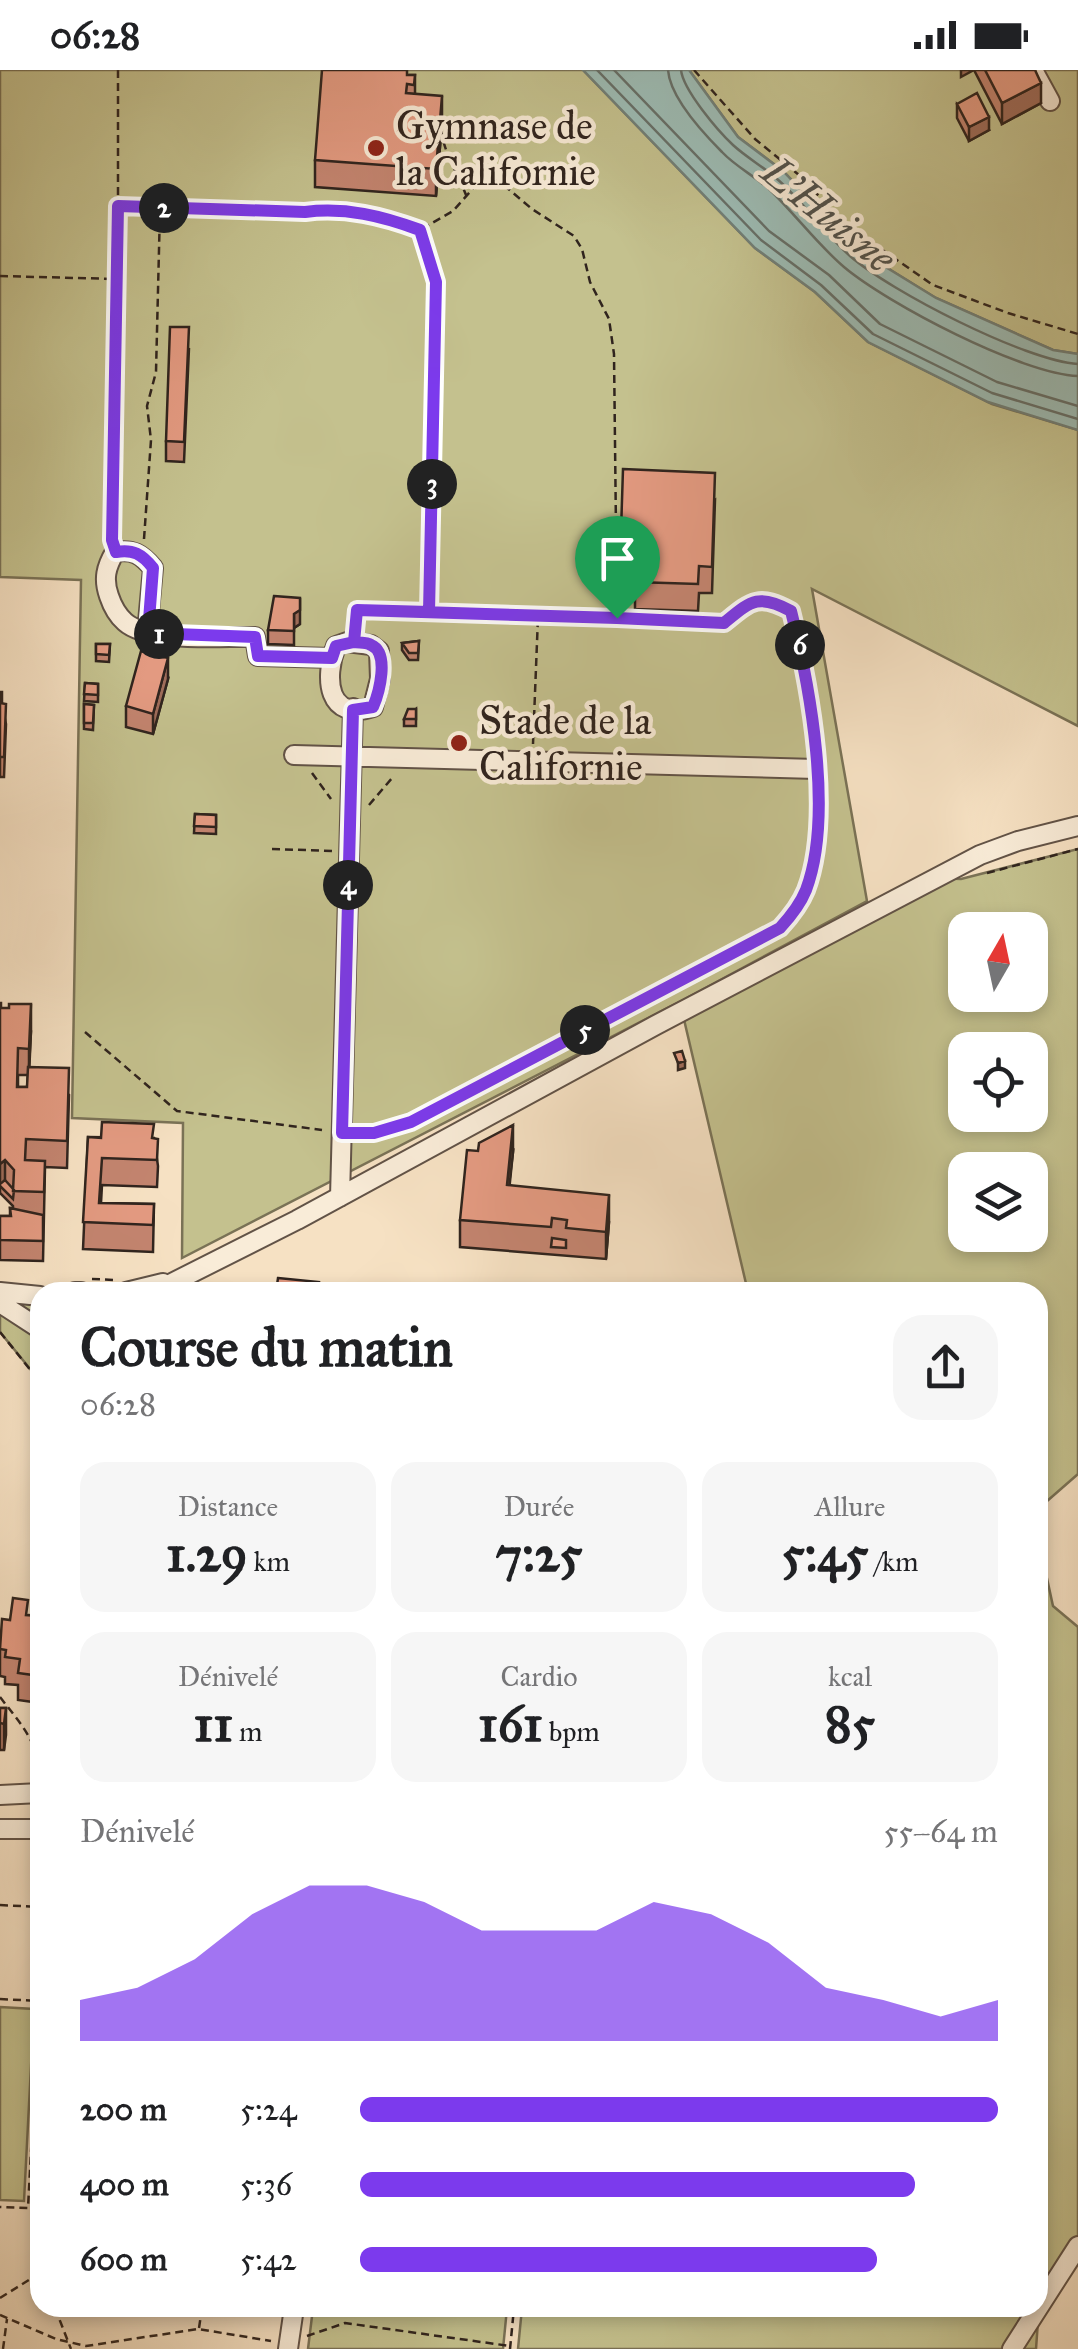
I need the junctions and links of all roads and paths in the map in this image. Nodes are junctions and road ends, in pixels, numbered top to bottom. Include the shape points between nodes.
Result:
1 (118, 70) edge
2 (694, 70) edge
3 (1034, 70) edge
4 (1050, 101) dead end
5 (441, 125) edge
6 (466, 196) junction
7 (118, 206) junction
8 (160, 208) junction
9 (420, 230) junction
10 (0, 276) edge
11 (116, 279) junction
12 (1078, 334) edge
13 (116, 552) junction
14 (143, 556) junction
15 (429, 612) junction
16 (538, 616) junction
17 (617, 618) junction
18 (148, 633) junction
19 (354, 642) junction
20 (332, 658) junction
21 (353, 709) junction
22 (294, 755) dead end
23 (352, 756) junction
24 (533, 761) junction
25 (816, 769) junction
26 (1078, 826) edge
27 (272, 849) dead end
28 (1078, 849) edge
29 (349, 852) junction
30 (976, 876) dead end
31 (85, 1032) dead end
32 (342, 1133) junction
33 (340, 1197) junction
34 (174, 1281) joint
35 (170, 1282) edge
36 (0, 1292) edge
37 (30, 1295) edge
38 (0, 1303) edge
39 (30, 1322) edge
40 (0, 1332) edge
41 (30, 1370) edge
42 (0, 1697) edge
43 (30, 1737) edge
44 (30, 1793) edge
45 (0, 1795) edge
46 (0, 1829) edge
47 (30, 1829) edge
48 (0, 1905) edge
49 (30, 1906) edge
50 (0, 1999) edge
51 (30, 2001) edge
52 (30, 2170) edge
53 (0, 2207) edge
54 (1078, 2246) edge
55 (30, 2279) edge
56 (1048, 2293) edge
57 (0, 2298) edge
58 (0, 2315) edge
59 (8, 2317) junction
60 (58, 2317) edge
61 (200, 2317) edge
62 (293, 2317) edge
63 (513, 2317) edge
64 (1033, 2317) edge
65 (198, 2330) junction
66 (68, 2342) junction
67 (289, 2346) edge
68 (510, 2347) edge
69 (3, 2349) edge
70 (70, 2349) edge
71 (1012, 2349) edge

1 - 7 path
2 - 12 path via 845,224 933,285
3 - 4 street
5 - 6 path via 444,152
6 - 9 path
6 - 17 path via 493,176 574,236 609,319
7 - 8 path
7 - 11 path
8 - 9 path via 328,209 382,216
8 - 14 path
9 - 15 path via 436,282
10 - 11 path
11 - 13 path
13 - 14 street
13 - 18 street via 106,567 113,608
14 - 18 street via 153,568
15 - 16 path
15 - 19 path via 357,610
16 - 17 path
16 - 24 path
17 - 25 path via 724,623 750,602 771,600 791,611
18 - 20 street via 255,637 258,656
19 - 20 street via 336,646
19 - 21 street via 371,644 381,663 373,707
20 - 21 street via 331,696
21 - 23 street
22 - 23 street
23 - 24 street
23 - 29 street
24 - 25 street
25 - 32 path via 817,850 797,909 780,928 411,1122 374,1133
26 - 33 street via 980,855
27 - 29 path
28 - 30 path
29 - 32 street
31 - 32 path via 177,1112
32 - 33 street
33 - 34 street
34 - 35 street
36 - 37 street
38 - 39 street
40 - 41 path
42 - 43 path
44 - 45 street
46 - 47 street
48 - 49 path
50 - 51 path
52 - 53 path via 28,2208
54 - 56 street
55 - 57 path
58 - 59 path
59 - 66 path
59 - 69 path
60 - 66 path
61 - 65 path
62 - 67 street
63 - 68 path
64 - 71 street
65 - 66 path via 86,2346
65 - 67 path
66 - 70 path
67 - 68 path via 345,2322

